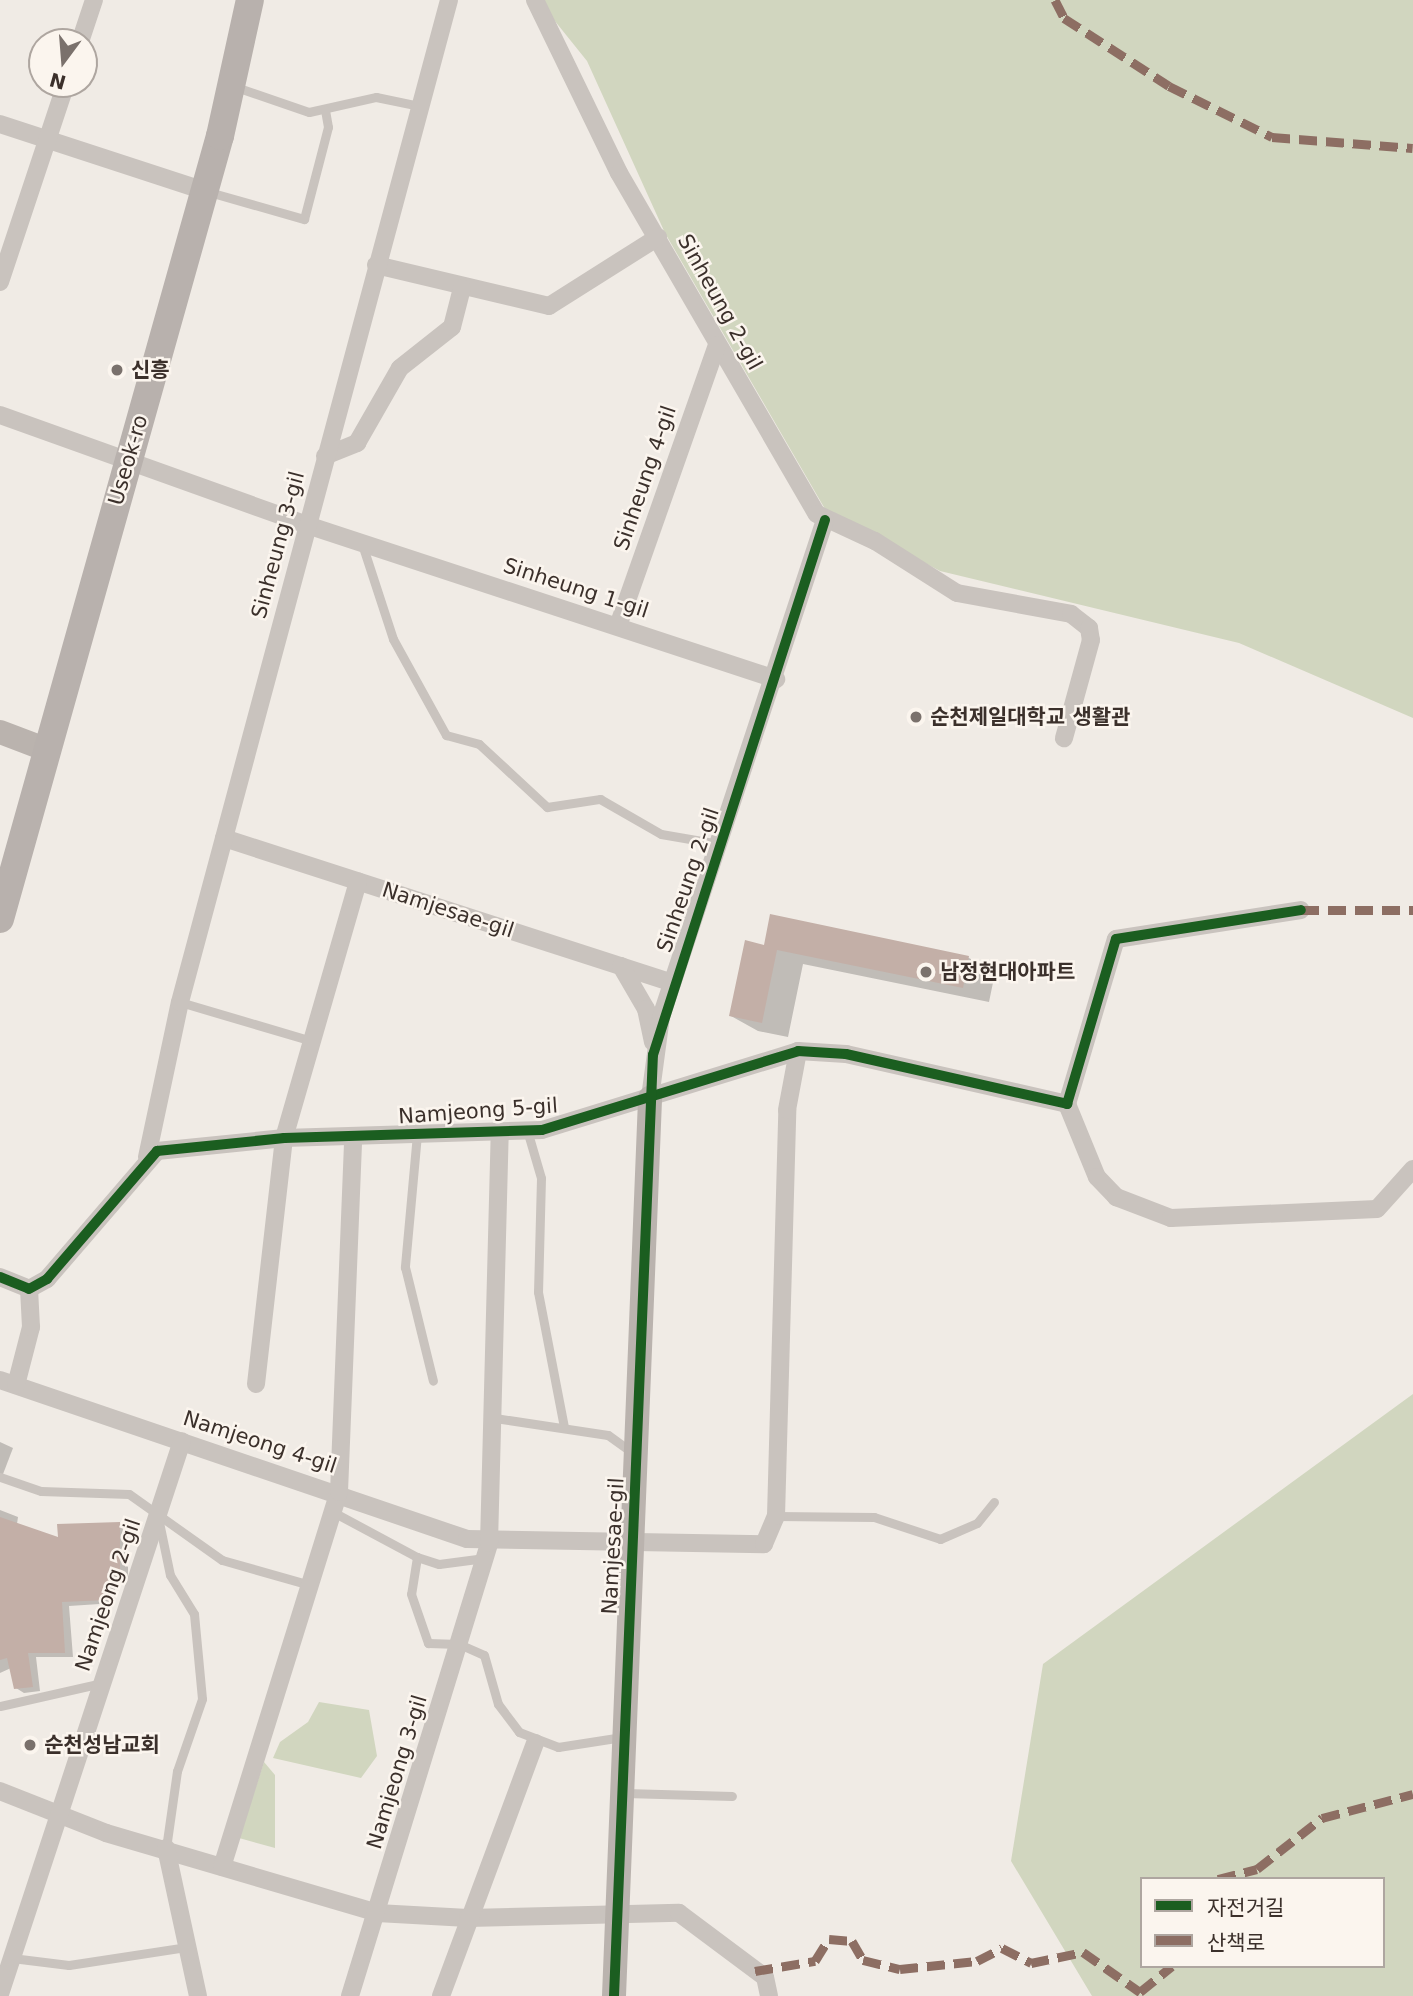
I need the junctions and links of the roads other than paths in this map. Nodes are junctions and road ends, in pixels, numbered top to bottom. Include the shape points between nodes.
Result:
1 (94, 0) edge
2 (250, 0) edge
3 (449, 0) edge
4 (535, 0) edge
5 (85, 28) edge
6 (232, 86) junction
7 (61, 98) edge
8 (420, 106) junction
9 (325, 110) junction
10 (0, 124) edge
11 (47, 139) junction
12 (205, 191) junction
13 (659, 237) junction
14 (376, 265) junction
15 (0, 282) edge
16 (462, 288) junction
17 (718, 345) junction
18 (0, 415) edge
19 (325, 456) junction
20 (128, 461) junction
21 (825, 520) junction
22 (307, 525) junction
23 (361, 542) junction
24 (618, 626) junction
25 (776, 679) junction
26 (0, 732) edge
27 (1064, 738) dead end
28 (45, 749) junction
29 (224, 838) junction
30 (722, 844) junction
31 (358, 881) junction
32 (1301, 910) dead end
33 (0, 919) edge
34 (621, 966) junction
35 (672, 983) junction
36 (180, 1002) junction
37 (308, 1040) junction
38 (654, 1051) junction
39 (798, 1051) junction
40 (650, 1098) junction
41 (1067, 1104) junction
42 (527, 1130) junction
43 (500, 1131) junction
44 (417, 1134) junction
45 (284, 1138) junction
46 (353, 1140) junction
47 (147, 1157) junction
48 (1413, 1169) edge
49 (0, 1278) edge
50 (29, 1289) junction
51 (433, 1381) dead end
52 (8, 1382) edge
53 (256, 1384) dead end
54 (495, 1418) junction
55 (564, 1427) junction
56 (182, 1441) junction
57 (636, 1455) junction
58 (0, 1477) edge
59 (339, 1492) junction
60 (994, 1502) dead end
61 (333, 1512) junction
62 (776, 1516) junction
63 (158, 1517) junction
64 (633, 1546) junction
65 (487, 1550) junction
66 (417, 1557) junction
67 (311, 1585) junction
68 (459, 1644) junction
69 (102, 1683) junction
70 (0, 1706) edge
71 (622, 1737) junction
72 (535, 1743) junction
73 (0, 1791) edge
74 (620, 1793) junction
75 (733, 1796) dead end
76 (59, 1813) junction
77 (166, 1848) junction
78 (222, 1867) junction
79 (615, 1911) junction
80 (377, 1913) junction
81 (468, 1918) junction
82 (186, 1947) junction
83 (12, 1958) junction
84 (1, 1990) edge
85 (198, 1996) edge
86 (350, 1996) edge
87 (441, 1996) edge
88 (614, 1996) edge
89 (769, 1996) edge

1 - 5 street
2 - 6 main road, Useok-ro
3 - 8 street, Sinheung 3-gil
4 - 13 street, Sinheung 2-gil via 619,173
6 - 9 lane via 282,98 296,111
6 - 12 main road, Useok-ro
7 - 11 street
8 - 9 lane via 376,97
8 - 14 street, Sinheung 3-gil
9 - 12 lane via 328,127 304,219
10 - 11 street
11 - 12 street
11 - 15 street
12 - 20 main road, Useok-ro
13 - 16 street via 549,306
13 - 17 street, Sinheung 2-gil
14 - 16 street
14 - 19 street, Sinheung 3-gil
16 - 19 street via 452,327 400,368 357,443
17 - 21 street, Sinheung 2-gil
17 - 24 street, Sinheung 4-gil
18 - 20 street, Sinheung 1-gil
19 - 22 street, Sinheung 3-gil
20 - 22 street, Sinheung 1-gil
20 - 28 main road, Useok-ro
21 - 25 street, Sinheung 2-gil
21 - 27 street via 876,541 957,593 1071,614 1089,628 1091,640
22 - 23 street, Sinheung 1-gil
22 - 29 street, Sinheung 3-gil
23 - 24 street, Sinheung 1-gil
23 - 30 lane via 393,639 446,735 479,744 547,807 600,799 661,834
24 - 25 street, Sinheung 1-gil
25 - 30 street, Sinheung 2-gil
26 - 28 street
28 - 33 main road, Useok-ro
29 - 31 street, Namjesae-gil
29 - 36 street
30 - 35 street, Sinheung 2-gil
31 - 34 street, Namjesae-gil
31 - 37 street
32 - 41 street via 1116,939
34 - 35 street, Namjesae-gil
34 - 38 street via 646,1009
35 - 38 street, Sinheung 2-gil
36 - 37 lane
36 - 47 street
37 - 45 street
38 - 40 street, Sinheung 2-gil
39 - 40 street, Namjeong 5-gil
39 - 41 street, Namjeong 5-gil via 846,1054
39 - 62 street via 787,1110
40 - 42 street, Namjeong 5-gil via 561,1127
40 - 57 street, Namjesae-gil
41 - 48 street via 1097,1177 1116,1197 1171,1218 1377,1209
42 - 43 street, Namjeong 5-gil
42 - 55 lane via 541,1178 538,1292
43 - 44 street, Namjeong 5-gil
43 - 54 street, Namjeong 5-gil
44 - 46 street, Namjeong 5-gil
44 - 51 lane via 405,1267
45 - 46 street, Namjeong 5-gil
45 - 47 street, Namjeong 5-gil via 157,1151
45 - 53 street
46 - 59 street
47 - 50 street via 47,1279
49 - 50 street
50 - 52 street, Namjeong 4-gil via 31,1326
52 - 56 street, Namjeong 4-gil
54 - 55 lane
54 - 65 street, Namjeong 5-gil
55 - 57 lane via 608,1435
56 - 59 street, Namjeong 4-gil
56 - 63 street
57 - 64 street, Namjesae-gil
58 - 63 lane via 41,1491 129,1494
59 - 61 street
59 - 65 street, Namjeong 4-gil
60 - 62 lane via 977,1523 940,1539 874,1517
61 - 66 lane
61 - 67 street
62 - 64 street, Namjeong 4-gil via 771,1539 757,1547
63 - 67 lane via 222,1560
63 - 69 street, Namjeong 2-gil
63 - 77 lane, Namjeong 2-gil via 170,1576 194,1614 202,1699 177,1770
64 - 65 street, Namjeong 4-gil
64 - 71 street, Namjesae-gil
65 - 66 lane via 439,1564
65 - 68 street
66 - 68 lane via 411,1594 428,1643
67 - 78 street
68 - 72 lane via 484,1655 498,1704
68 - 80 street, Namjeong 3-gil
69 - 70 lane
69 - 76 street, Namjeong 2-gil
71 - 72 lane via 558,1747
71 - 74 street, Namjesae-gil
72 - 81 street
73 - 76 street
74 - 75 lane
74 - 79 street, Namjesae-gil
76 - 77 street
76 - 83 street, Namjeong 2-gil
77 - 78 street
77 - 82 street
78 - 80 street
79 - 81 street
79 - 88 street, Namjesae-gil
79 - 89 street via 690,1916 765,1977
80 - 81 street
80 - 86 street, Namjeong 3-gil
81 - 87 street
82 - 83 lane via 69,1965
82 - 85 street
83 - 84 street, Namjeong 2-gil

